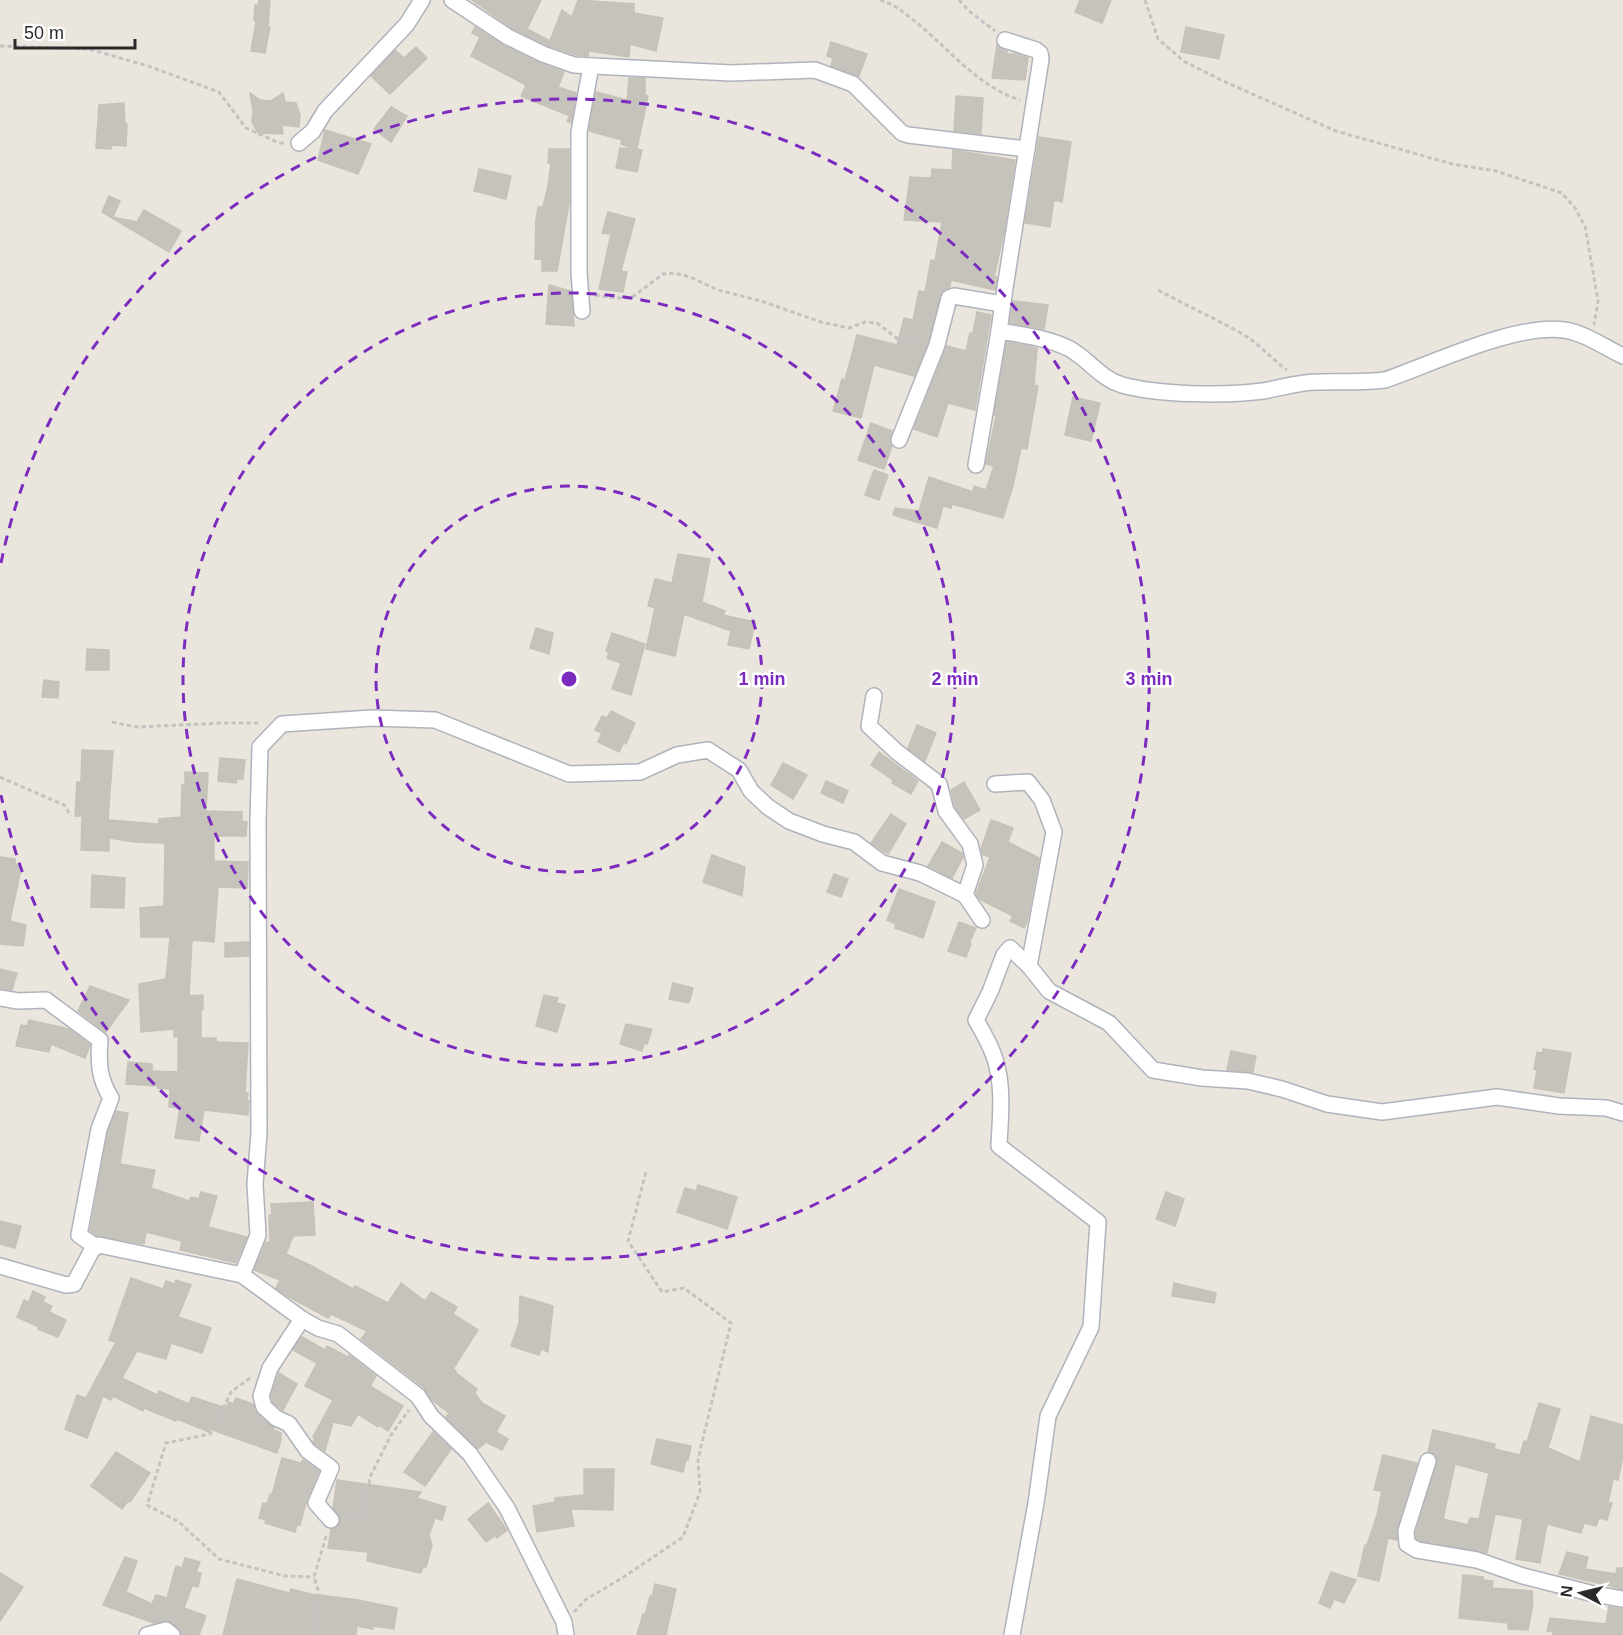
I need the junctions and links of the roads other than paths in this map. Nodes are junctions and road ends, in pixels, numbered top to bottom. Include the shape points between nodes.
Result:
1 (422, 0) edge
2 (452, 0) edge
3 (1005, 40) road end
4 (591, 66) junction
5 (299, 143) road end
6 (1027, 149) junction
7 (1002, 304) junction
8 (582, 311) dead end
9 (999, 331) junction
10 (1623, 356) edge
11 (900, 440) dead end
12 (976, 465) dead end
13 (874, 696) dead end
14 (995, 784) dead end
15 (965, 895) junction
16 (982, 920) dead end
17 (1029, 966) junction
18 (0, 998) edge
19 (1623, 1113) edge
20 (96, 1247) junction
21 (0, 1266) edge
22 (242, 1275) junction
23 (302, 1319) junction
24 (1428, 1461) dead end
25 (331, 1520) road end
26 (1623, 1599) edge
27 (565, 1628) edge
28 (147, 1635) edge
29 (172, 1635) edge
30 (1012, 1635) edge

1 - 5 street via 407,24
2 - 4 street via 543,54
3 - 6 street via 1040,53
4 - 6 street via 731,73 816,70 853,84 902,133
4 - 8 street via 579,132
6 - 7 street
7 - 9 street
7 - 11 street via 951,296 937,345
9 - 10 street via 1061,345 1109,381 1125,386 1232,394 1317,382 1385,380 1491,341 1542,330 1564,330
9 - 12 street
13 - 15 street via 869,726 939,784 946,811 970,844 975,865
14 - 17 street via 1028,782 1042,800 1054,832
15 - 16 street
15 - 22 street via 920,873 882,863 854,842 789,821 768,807 739,770 708,750 677,755 640,772 569,774 435,720 372,718 282,724 260,747 259,1133 255,1184 258,1235
17 - 19 street via 1049,991 1108,1023 1153,1070 1248,1082 1327,1104 1382,1112 1497,1097
17 - 30 street via 1010,948 976,1020 999,1071 999,1146 1098,1222 1090,1327 1048,1416
18 - 20 street via 46,1000 100,1040 99,1074 111,1098 99,1129 79,1235
20 - 21 street via 74,1284
20 - 22 street
22 - 23 street
23 - 25 street via 270,1368 261,1396 264,1407 290,1424 308,1451 331,1468 316,1503
23 - 27 street via 338,1334 418,1396 431,1416 470,1454 507,1508
24 - 26 street via 1406,1531 1407,1544 1417,1550 1477,1560
28 - 29 street via 166,1630

